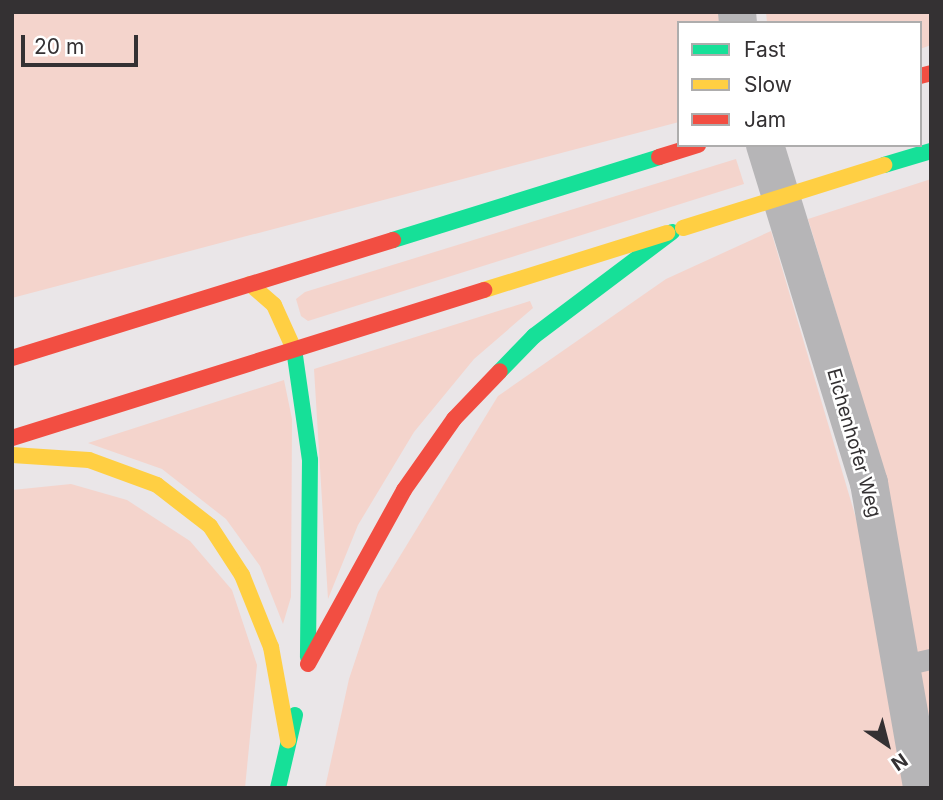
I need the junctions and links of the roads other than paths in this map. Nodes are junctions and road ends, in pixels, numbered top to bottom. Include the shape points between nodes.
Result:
1 (692, 147) edge
2 (766, 147) edge
3 (931, 151) edge
4 (677, 230) junction
5 (250, 284) junction
6 (294, 349) junction
7 (12, 358) edge
8 (12, 438) edge
9 (12, 456) edge
10 (917, 662) edge
11 (298, 702) dead end
12 (288, 740) junction
13 (278, 788) edge
14 (922, 788) edge

1 - 5 main road
2 - 10 street, Eichenhofer Weg via 869,483
3 - 4 main road, bridge
4 - 6 main road
4 - 6 main road via 534,336 454,419 404,490 307,670 310,460
5 - 6 main road via 274,306
5 - 7 main road
6 - 8 main road
9 - 12 main road via 89,460 157,485 210,526 242,575 271,647
10 - 14 street, Eichenhofer Weg
11 - 12 main road
12 - 13 main road

